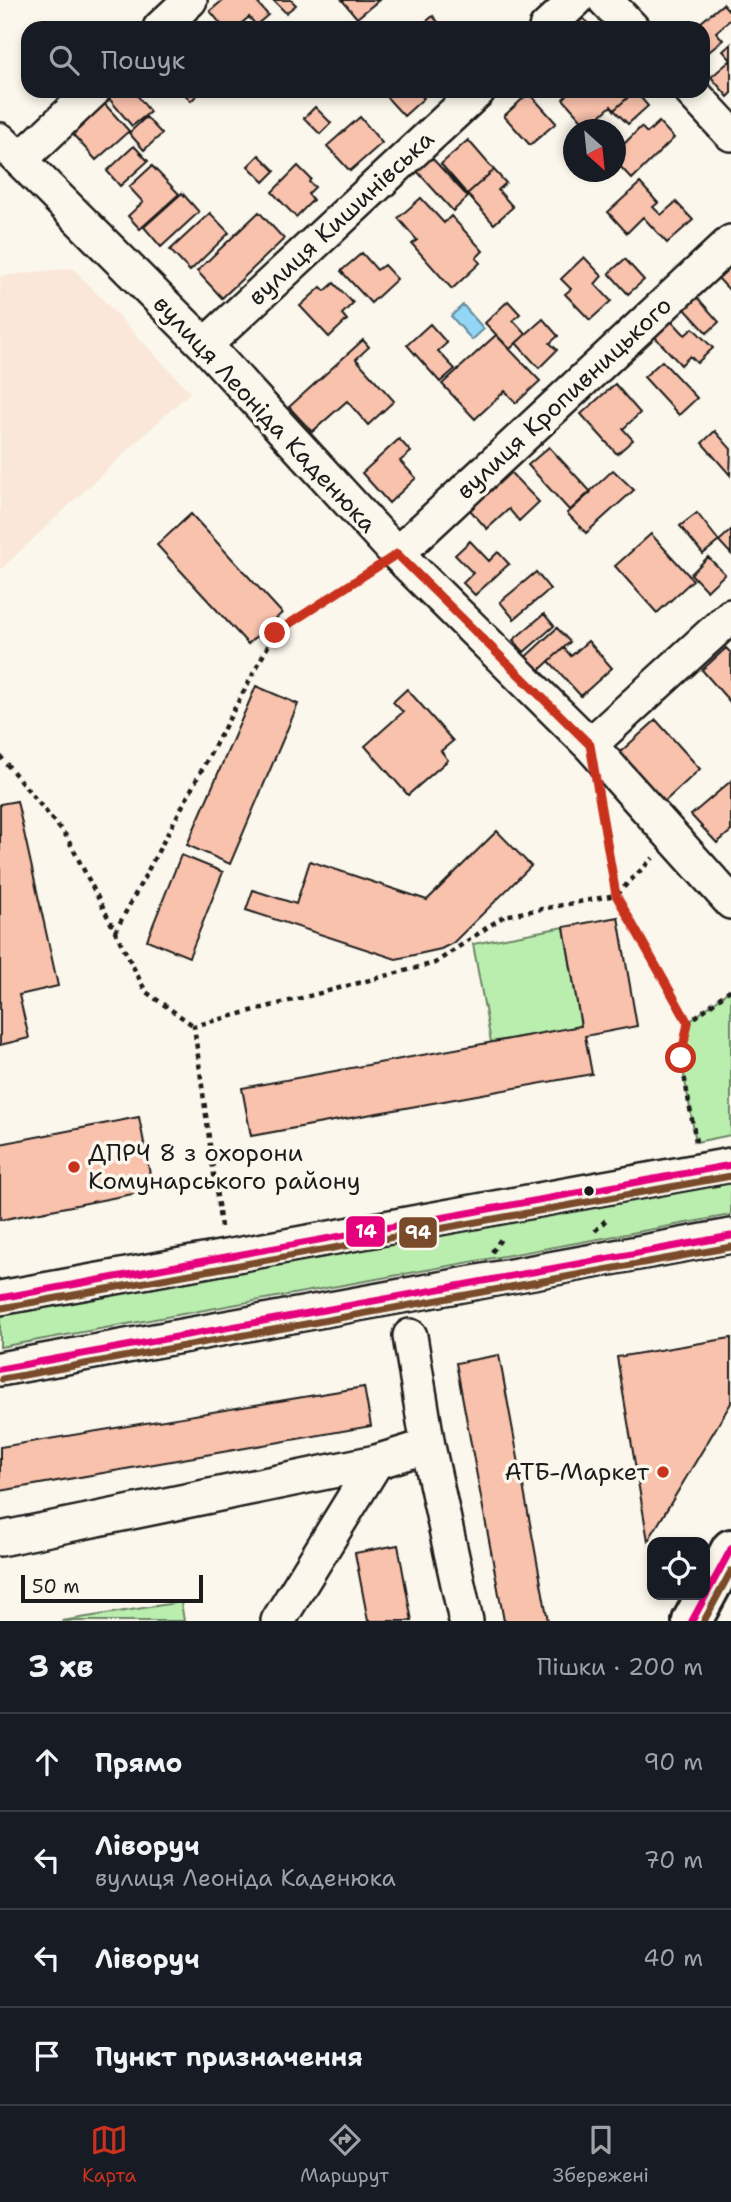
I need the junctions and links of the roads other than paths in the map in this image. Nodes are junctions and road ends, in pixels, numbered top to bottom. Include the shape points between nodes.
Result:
1 (190, 0) edge
2 (576, 0) edge
3 (605, 0) edge
4 (168, 21) edge
5 (553, 21) edge
6 (625, 21) edge
7 (83, 98) edge
8 (470, 98) edge
9 (698, 98) edge
10 (731, 134) edge
11 (10, 150) edge
12 (731, 242) edge
13 (205, 345) junction
14 (397, 554) junction
15 (731, 616) edge
16 (590, 745) junction
17 (731, 902) edge
18 (731, 1165) edge
19 (731, 1236) edge
20 (0, 1298) edge
21 (410, 1336) dead end
22 (0, 1370) edge
23 (428, 1446) junction
24 (376, 1462) junction
25 (0, 1539) edge
26 (731, 1549) edge
27 (289, 1613) edge
28 (466, 1621) edge
29 (692, 1621) edge

1 - 4 street
2 - 5 street
3 - 6 street
7 - 11 street
8 - 13 street, вулиця Кишинівська
9 - 10 street
11 - 13 street, вулиця Леоніда Каденюка
12 - 14 street, вулиця Кропивницького
13 - 14 street, вулиця Леоніда Каденюка
14 - 16 street, вулиця Леоніда Каденюка
15 - 16 street
16 - 17 street, вулиця Леоніда Каденюка
18 - 20 street
19 - 22 street
21 - 23 street
23 - 24 street
23 - 28 street
24 - 25 street
24 - 27 street
26 - 29 main road

